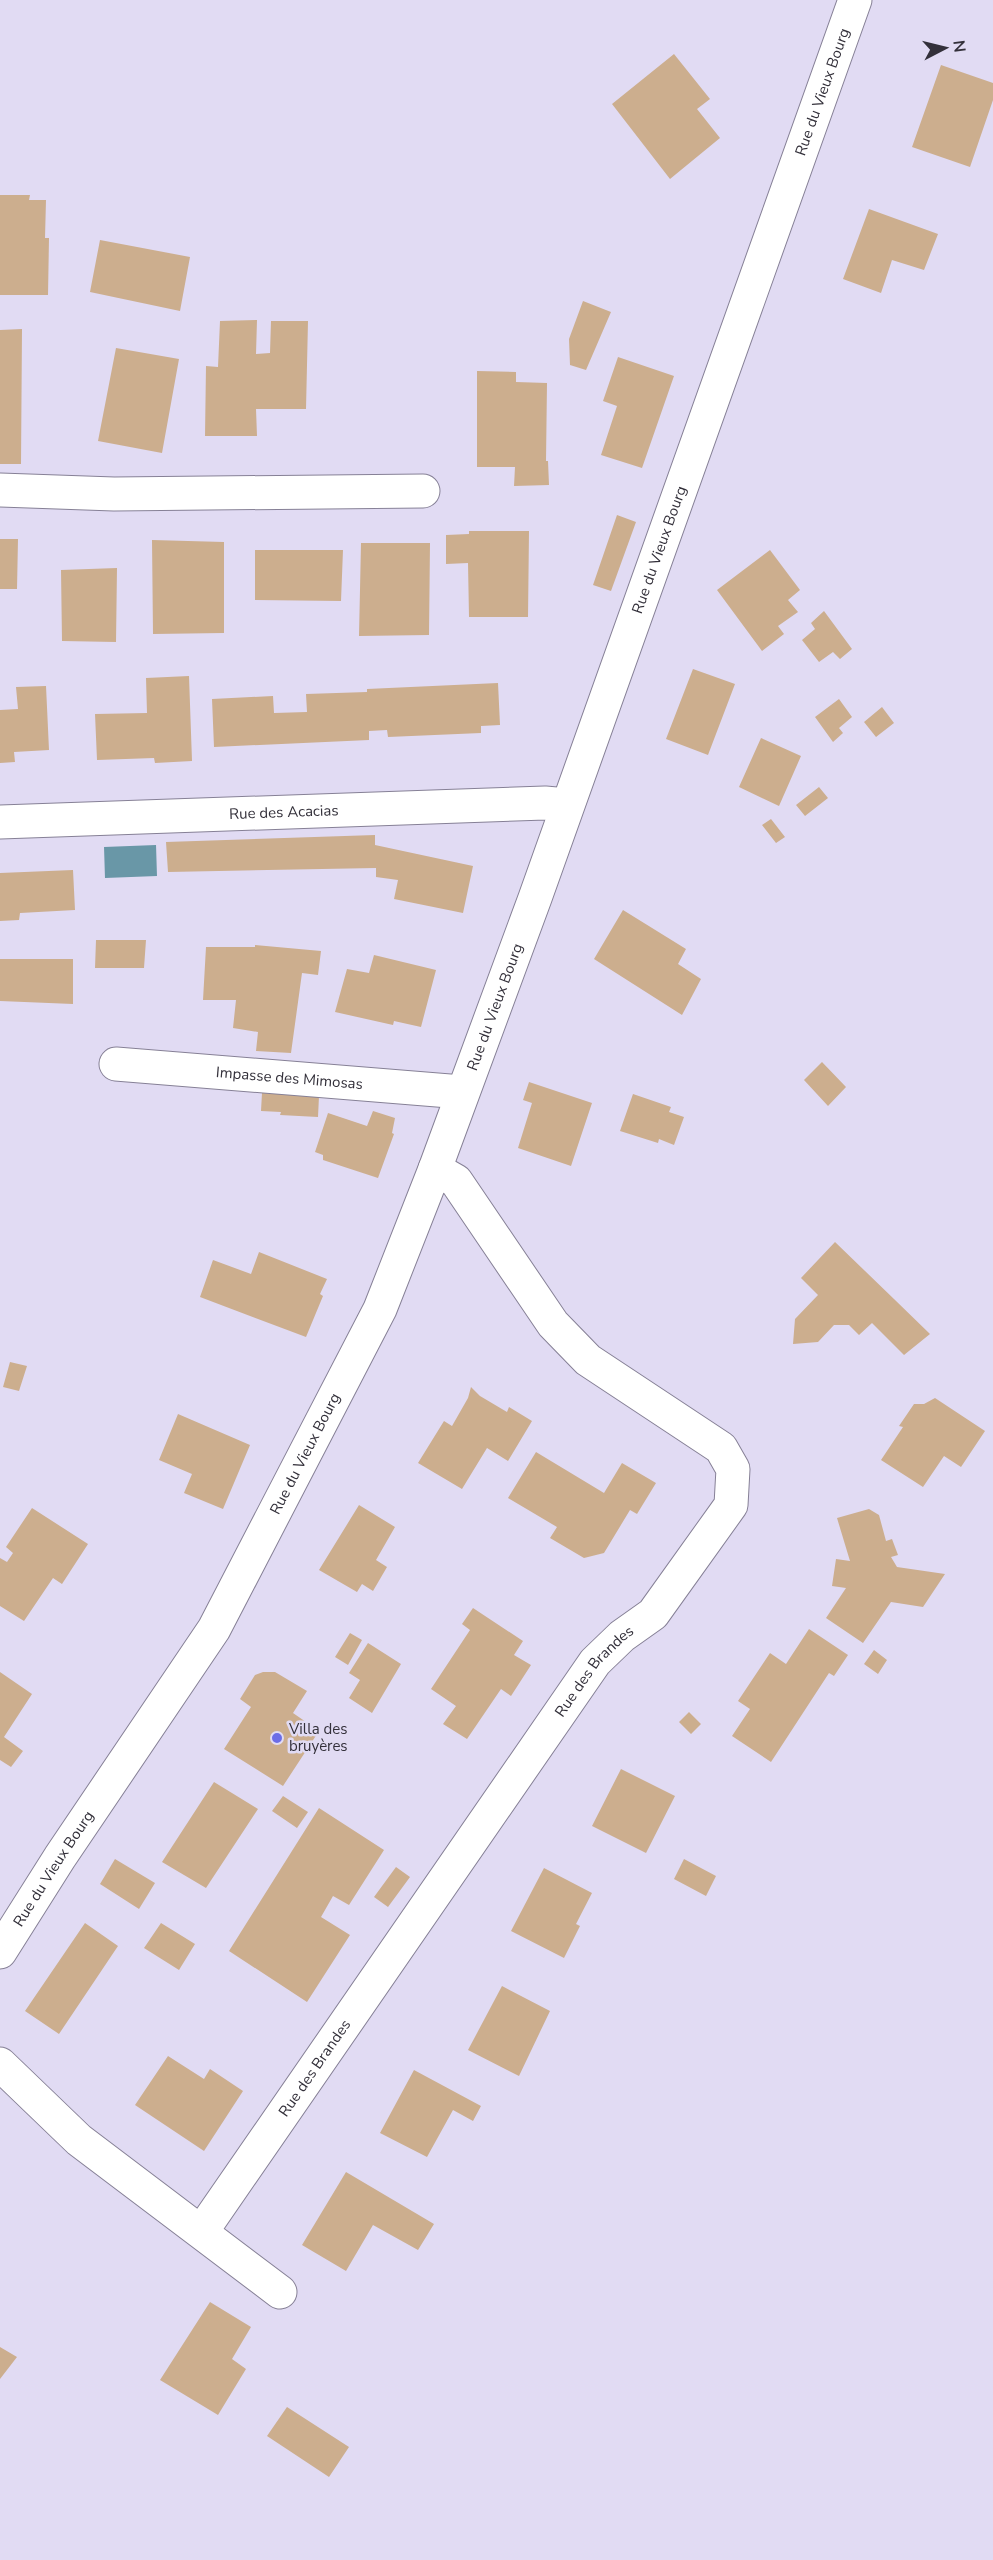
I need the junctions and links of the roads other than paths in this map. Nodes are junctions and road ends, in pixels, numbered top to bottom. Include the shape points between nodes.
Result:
1 (855, 0) edge
2 (0, 490) edge
3 (423, 491) dead end
4 (567, 805) junction
5 (0, 822) edge
6 (116, 1064) dead end
7 (462, 1092) junction
8 (435, 1169) junction
9 (0, 1952) edge
10 (0, 2064) edge
11 (201, 2231) junction
12 (280, 2292) dead end

1 - 4 street, Rue du Vieux Bourg
2 - 3 street via 114,494
4 - 5 street, Rue des Acacias
4 - 7 street, Rue du Vieux Bourg
6 - 7 street, Impasse des Mimosas
7 - 8 street, Rue du Vieux Bourg
8 - 9 street, Rue du Vieux Bourg via 380,1309 214,1629
8 - 11 street, Rue des Brandes via 456,1181 553,1324 588,1360 721,1448 733,1469 732,1505 653,1614 621,1636 595,1662
10 - 11 street via 79,2140
11 - 12 street

